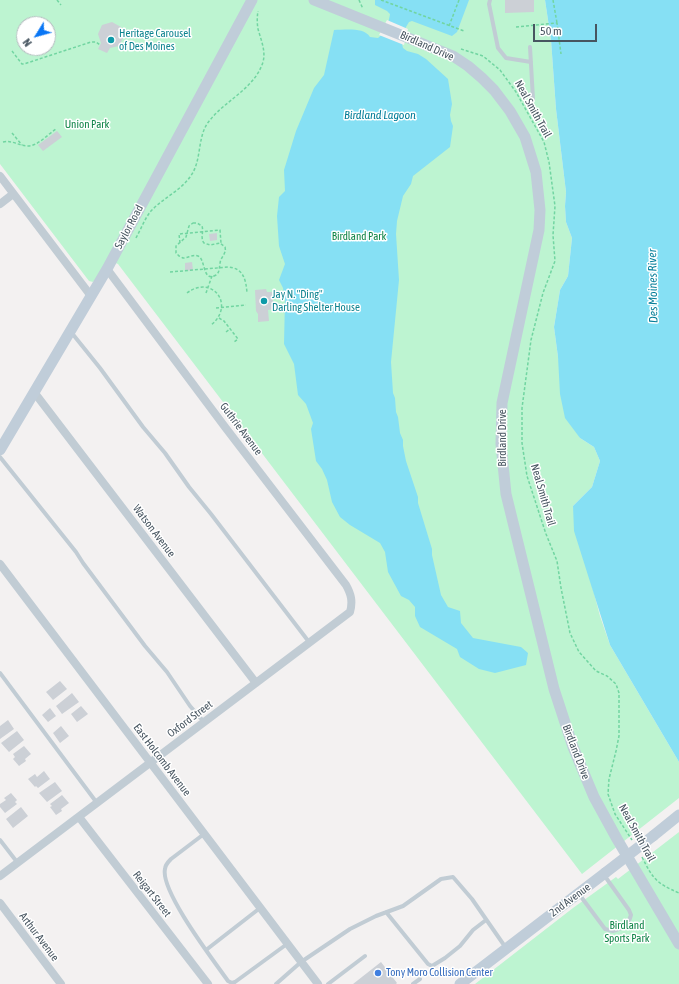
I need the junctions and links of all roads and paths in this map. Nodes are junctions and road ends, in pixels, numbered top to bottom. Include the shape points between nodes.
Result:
1 (57, 0) edge
2 (314, 0) edge
3 (383, 0) edge
4 (460, 0) edge
5 (490, 0) edge
6 (553, 0) edge
7 (255, 4) edge
8 (61, 5) dead end
9 (557, 23) junction
10 (449, 26) junction
11 (516, 27) dead end
12 (464, 31) dead end
13 (100, 45) dead end
14 (530, 47) dead end
15 (459, 48) dead end
16 (12, 51) dead end
17 (561, 54) dead end
18 (530, 62) junction
19 (533, 99) dead end
20 (56, 129) dead end
21 (12, 133) dead end
22 (3, 142) dead end
23 (22, 144) junction
24 (0, 176) edge
25 (14, 194) junction
26 (0, 204) edge
27 (203, 232) junction
28 (187, 234) junction
29 (136, 238) dead end
30 (180, 243) junction
31 (221, 243) junction
32 (220, 267) junction
33 (107, 268) junction
34 (204, 269) junction
35 (170, 272) dead end
36 (212, 276) junction
37 (209, 288) junction
38 (187, 293) dead end
39 (206, 293) dead end
40 (247, 293) dead end
41 (91, 296) junction
42 (246, 305) dead end
43 (216, 308) dead end
44 (222, 308) junction
45 (219, 318) junction
46 (211, 325) dead end
47 (230, 329) junction
48 (70, 331) junction
49 (226, 332) dead end
50 (234, 342) dead end
51 (34, 392) junction
52 (0, 450) edge
53 (0, 457) edge
54 (0, 564) edge
55 (352, 605) joint
56 (309, 642) junction
57 (0, 673) edge
58 (256, 683) junction
59 (204, 722) junction
60 (150, 763) junction
61 (98, 803) junction
62 (679, 815) edge
63 (79, 816) junction
64 (204, 834) junction
65 (0, 840) edge
66 (635, 844) dead end
67 (642, 857) dead end
68 (17, 862) junction
69 (604, 873) junction
70 (0, 876) edge
71 (579, 893) junction
72 (679, 893) edge
73 (0, 903) edge
74 (260, 908) junction
75 (386, 912) junction
76 (486, 920) junction
77 (287, 944) junction
78 (679, 944) edge
79 (506, 948) junction
80 (206, 950) junction
81 (365, 956) dead end
82 (301, 962) junction
83 (420, 979) dead end
84 (61, 984) edge
85 (208, 984) edge
86 (276, 984) edge
87 (318, 984) edge
88 (328, 984) edge
89 (413, 984) edge
90 (460, 984) edge

1 - 8 path
2 - 78 street, Birdland Drive via 453,56 494,90 525,137 536,172 540,210 502,403 501,444 506,494 554,689 573,747 601,811
3 - 10 path
4 - 10 path
5 - 18 lane via 498,48 506,58
6 - 9 path
7 - 29 path via 258,30 262,39 263,62 245,88 208,121 200,139 198,161 191,177 151,211
7 - 33 street, Saylor Road
9 - 11 path
9 - 17 path
10 - 12 path
13 - 16 path via 91,42 24,64
14 - 18 lane
15 - 66 path, Neal Smith Trail via 482,56 500,70 516,92 544,142 555,206 555,261 543,293 531,340 522,408 522,443 527,476 557,561 570,634 579,652 596,671 616,684 619,736 608,794 616,814
18 - 19 lane
20 - 23 path via 35,144
21 - 23 path
22 - 23 path
24 - 25 street
25 - 26 street
25 - 41 street
27 - 28 path
27 - 28 path via 200,224 195,222 189,226
27 - 31 path via 202,240 206,245
27 - 31 path via 220,230
28 - 30 path
28 - 30 path via 180,234
30 - 34 path via 176,248 177,255 183,258 200,256
31 - 32 path via 226,252 220,260
32 - 34 path
32 - 36 path via 219,272
32 - 40 path via 228,266 242,272 246,279
33 - 41 street, Saylor Road
33 - 55 street, Guthrie Avenue via 346,585
34 - 35 path
34 - 36 path via 206,274
36 - 37 path
37 - 38 path via 198,287
37 - 39 path
37 - 44 path via 218,295
41 - 48 street, Saylor Road
42 - 44 path
43 - 44 path
44 - 45 path
45 - 46 path
45 - 47 path
47 - 49 path
47 - 50 path via 238,339
48 - 51 street, Saylor Road
48 - 56 lane
51 - 52 street, Saylor Road
51 - 58 street, Watson Avenue
53 - 59 lane via 76,552
54 - 60 street, East Holcomb Avenue
55 - 56 street, Oxford Street via 350,612
56 - 58 street, Oxford Street
57 - 61 lane
58 - 59 street, Oxford Street
59 - 60 street, Oxford Street
60 - 61 street, Oxford Street
60 - 64 street, East Holcomb Avenue
61 - 63 street, Oxford Street
62 - 69 street, 2nd Avenue, bridge
63 - 68 street, Oxford Street
63 - 85 street, Reigart Street
64 - 74 street, East Holcomb Avenue
64 - 80 lane via 171,859 164,871 167,884 178,906
65 - 68 lane
67 - 72 path, Neal Smith Trail via 655,880
68 - 70 street, Oxford Street
69 - 71 street, 2nd Avenue
69 - 71 lane via 629,910 631,918 623,927 613,931 605,929
71 - 79 street, 2nd Avenue
73 - 84 street, Arthur Avenue
74 - 77 street, East Holcomb Avenue
74 - 80 lane
75 - 76 lane via 403,906 441,880 453,877
75 - 76 lane via 432,966 446,958
75 - 82 lane via 350,929
76 - 79 lane
77 - 80 lane via 232,983
77 - 82 street, East Holcomb Avenue
79 - 90 street, 2nd Avenue
81 - 88 lane
82 - 86 lane
82 - 87 street, East Holcomb Avenue
83 - 89 lane

